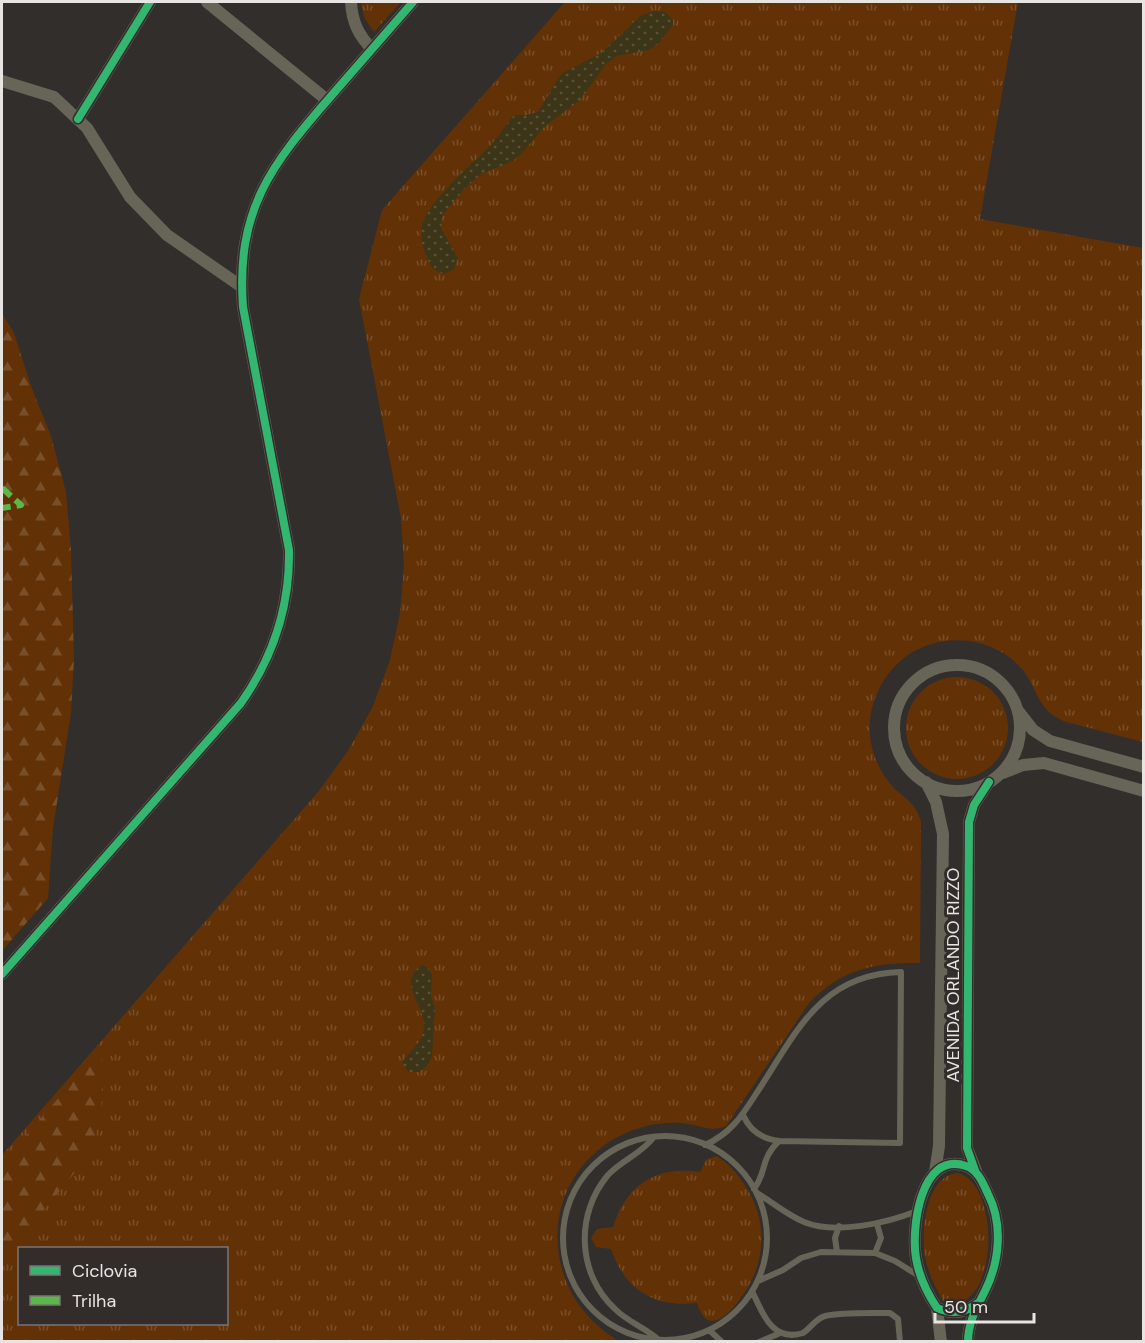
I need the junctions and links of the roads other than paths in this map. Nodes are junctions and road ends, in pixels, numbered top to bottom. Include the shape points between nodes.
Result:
1 (150, 2) edge
2 (207, 2) edge
3 (351, 2) edge
4 (413, 2) edge
5 (372, 49) junction
6 (2, 81) edge
7 (327, 100) junction
8 (78, 119) junction
9 (242, 287) junction
10 (1019, 712) junction
11 (1143, 767) edge
12 (994, 778) junction
13 (926, 782) junction
14 (1143, 791) edge
15 (2, 974) edge
16 (743, 1115) junction
17 (655, 1137) junction
18 (779, 1141) junction
19 (705, 1144) junction
20 (935, 1172) junction
21 (976, 1173) junction
22 (756, 1191) junction
23 (918, 1210) junction
24 (877, 1224) junction
25 (839, 1226) junction
26 (837, 1252) junction
27 (875, 1254) junction
28 (922, 1278) junction
29 (758, 1281) junction
30 (752, 1291) junction
31 (978, 1303) junction
32 (937, 1308) junction
33 (709, 1330) junction
34 (778, 1334) junction
35 (660, 1341) edge
36 (722, 1341) edge
37 (759, 1341) edge
38 (900, 1341) edge
39 (941, 1341) edge
40 (968, 1341) edge

1 - 8 street
2 - 7 street
3 - 5 street via 358,32
4 - 5 street
5 - 7 street
6 - 8 street via 54,96
7 - 9 street via 286,148 261,190 244,247
8 - 9 street via 130,197 167,235
9 - 15 street via 246,327 290,550 286,599 273,647 241,703
10 - 11 street via 1033,730 1050,741
10 - 12 street via 1013,757
10 - 13 street via 1009,691 982,669 946,666 923,675 899,703 894,726 903,759
12 - 13 street via 979,787 957,790
12 - 14 street via 1023,765 1044,763
12 - 21 street, AVENIDA ORLANDO RIZZO via 974,805 969,822 967,1148
13 - 20 street, AVENIDA ORLANDO RIZZO via 944,834 939,1146
16 - 18 lane via 754,1131
16 - 18 lane via 819,1003 859,978 901,972 900,1143
16 - 19 lane via 731,1130
17 - 19 lane via 684,1138
17 - 35 lane via 644,1150 620,1164 601,1185 588,1211 584,1239 590,1271 605,1299
17 - 35 lane via 626,1144 589,1170 567,1207 562,1236 570,1279 585,1304 619,1330
18 - 22 lane via 767,1155
19 - 22 lane via 736,1165
20 - 21 street via 960,1165
20 - 23 street
21 - 31 street via 992,1204 998,1240 993,1273
22 - 25 lane via 807,1223
22 - 29 lane via 767,1232
23 - 24 lane
23 - 28 street via 915,1245
24 - 25 lane
24 - 27 lane via 881,1238
25 - 26 lane
26 - 27 lane
26 - 29 lane via 811,1254
27 - 28 lane
28 - 32 street
29 - 30 lane
30 - 33 lane via 727,1320
30 - 34 lane via 768,1326
31 - 32 street via 956,1312
31 - 40 street
32 - 39 street
33 - 35 lane via 688,1338
33 - 36 lane
34 - 37 lane
34 - 38 lane via 802,1333 826,1316 890,1313 900,1324

